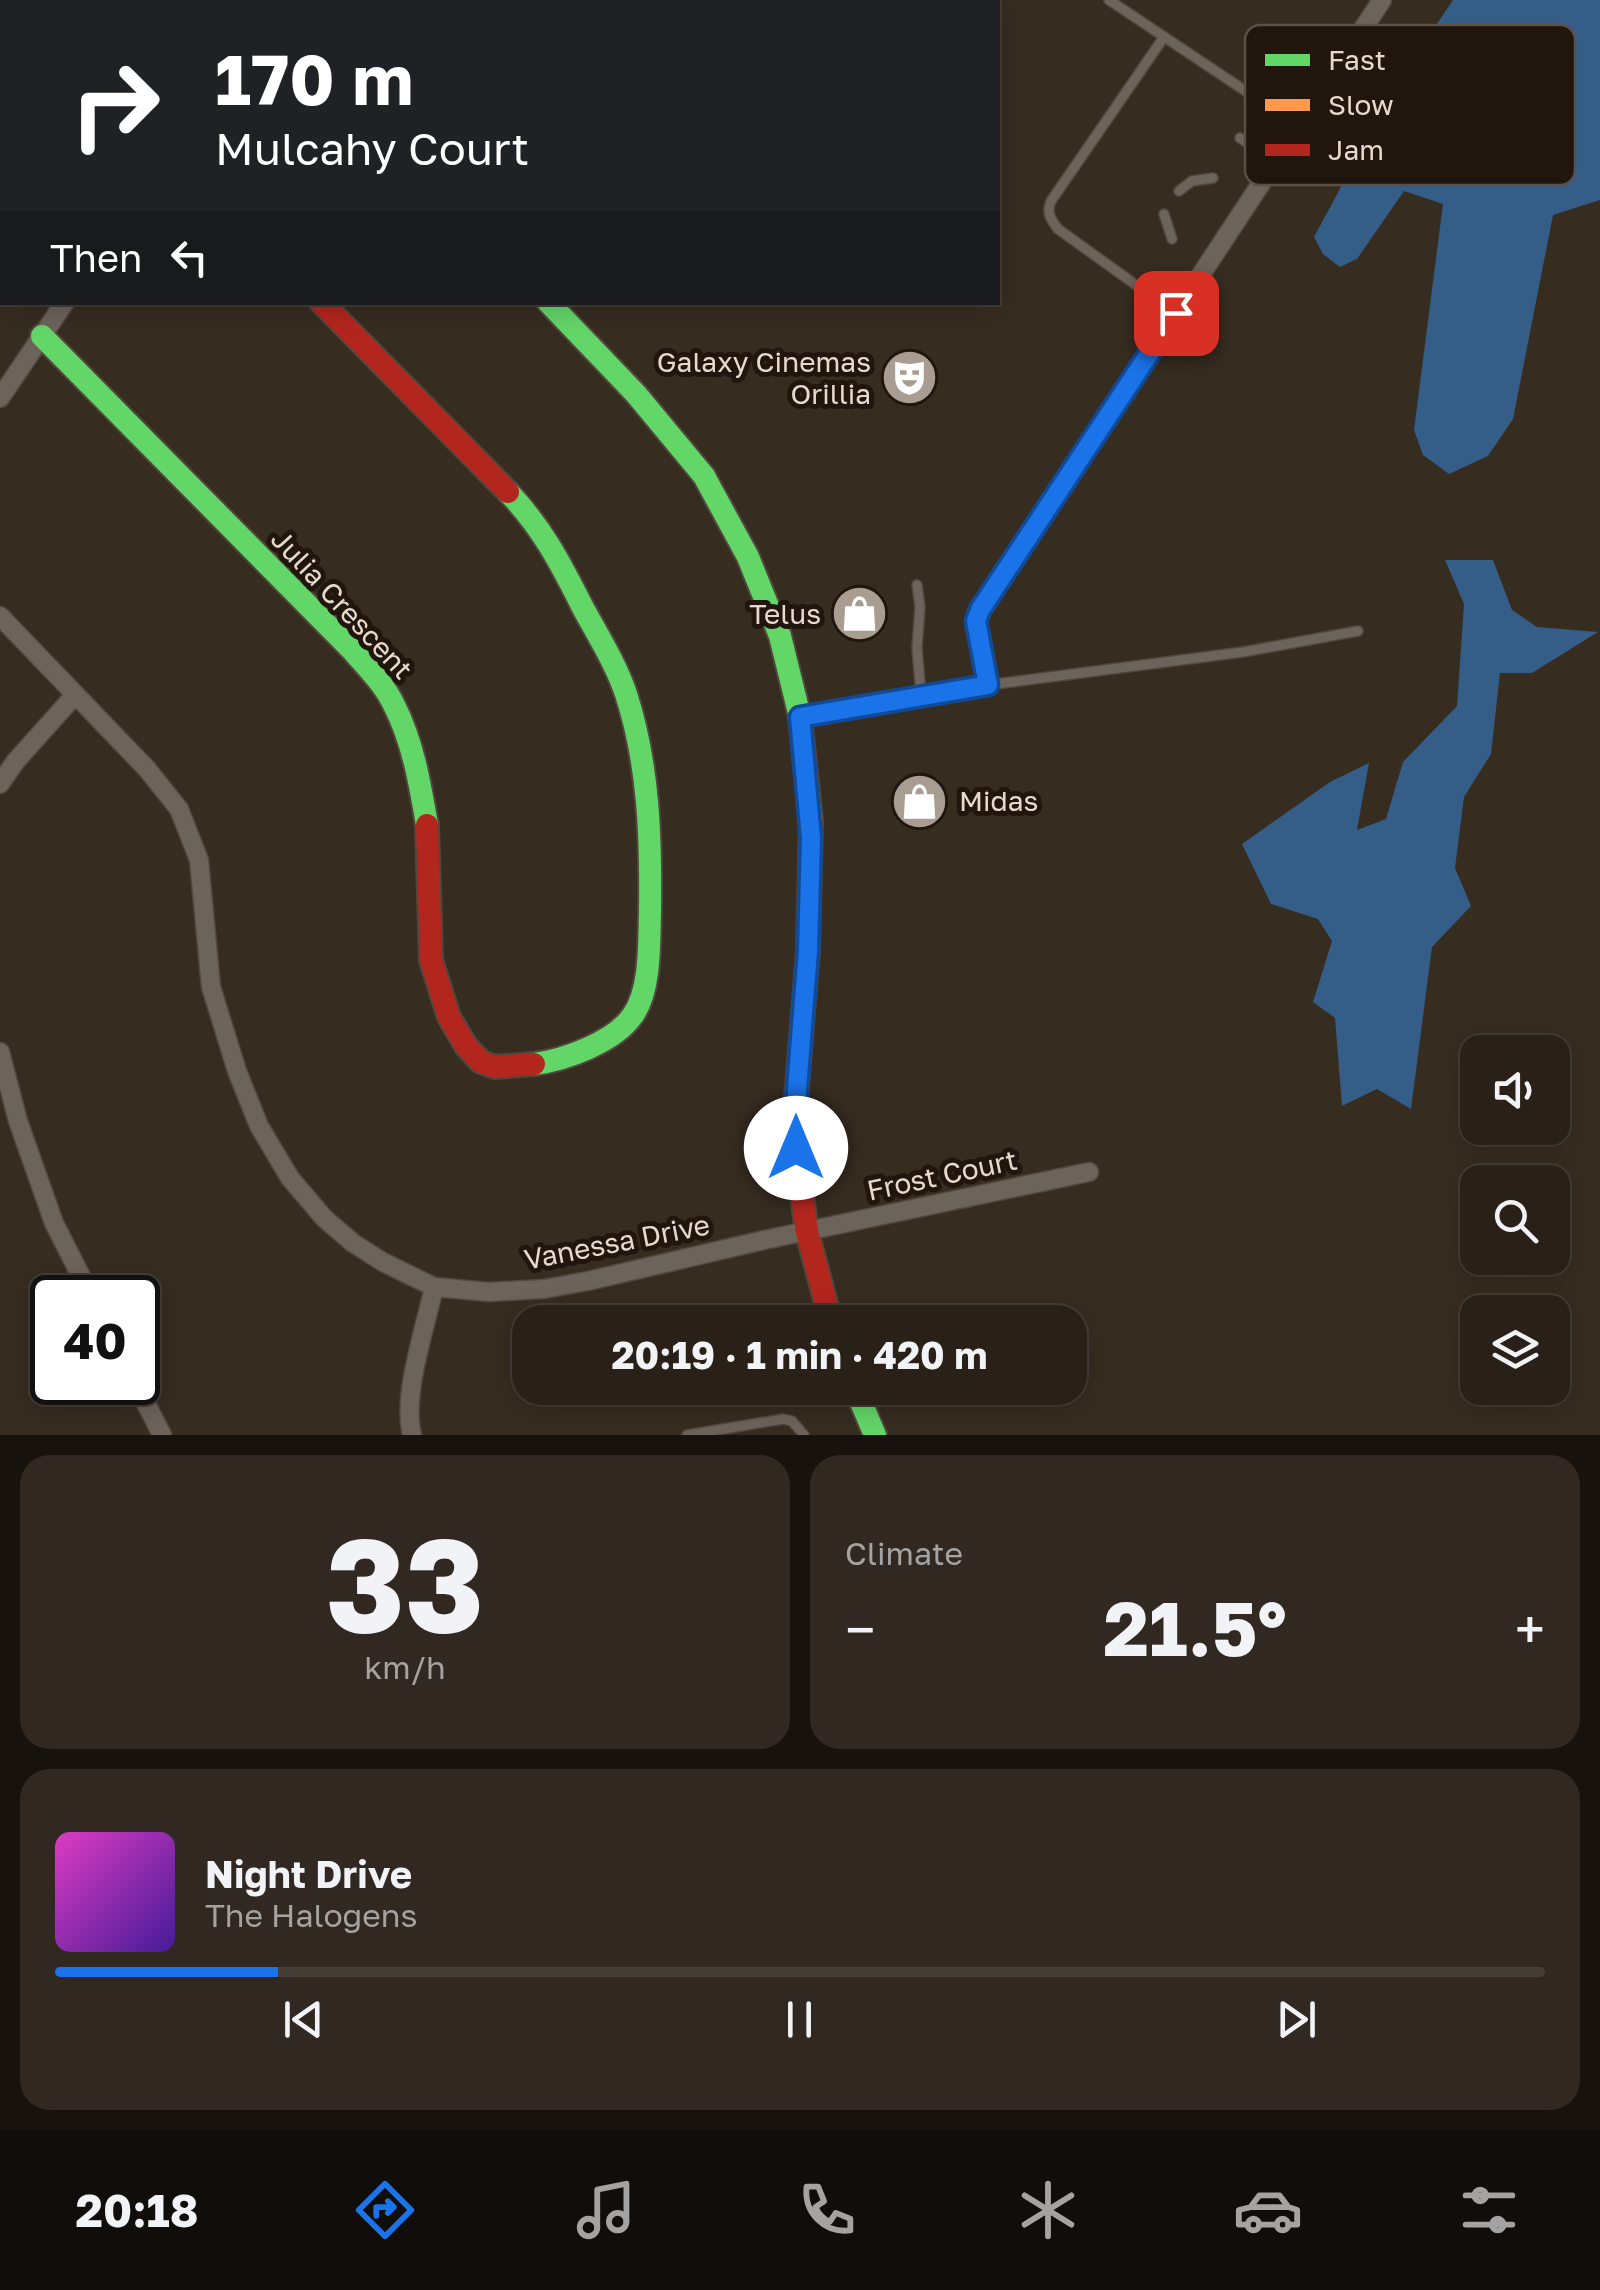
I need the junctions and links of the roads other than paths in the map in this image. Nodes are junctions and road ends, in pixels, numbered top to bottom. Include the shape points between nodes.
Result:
1 (1109, 0) edge
2 (1382, 0) edge
3 (1365, 25) edge
4 (1164, 37) junction
5 (1245, 91) edge
6 (1240, 138) dead end
7 (1245, 141) edge
8 (1213, 178) dead end
9 (1259, 185) edge
10 (1179, 191) dead end
11 (1164, 214) dead end
12 (1172, 239) dead end
13 (62, 305) edge
14 (324, 305) edge
15 (551, 305) edge
16 (1176, 313) junction
17 (42, 336) junction
18 (0, 398) edge
19 (917, 585) dead end
20 (0, 616) edge
21 (1358, 630) dead end
22 (988, 685) junction
23 (75, 694) junction
24 (921, 695) junction
25 (800, 717) junction
26 (0, 784) edge
27 (0, 1052) edge
28 (1089, 1172) dead end
29 (807, 1232) junction
30 (80, 1275) edge
31 (434, 1288) junction
32 (826, 1305) edge
33 (147, 1405) edge
34 (862, 1405) edge
35 (162, 1435) edge
36 (412, 1435) edge
37 (688, 1435) edge
38 (804, 1435) edge
39 (875, 1435) edge

1 - 4 lane
2 - 3 street
4 - 5 lane
4 - 16 lane via 1048,208 1058,229
6 - 7 lane
8 - 10 lane
9 - 16 street
11 - 12 lane
13 - 17 street
14 - 17 street, Julia Crescent via 530,516 625,690 648,796 649,948 632,1018 578,1052 494,1067 466,1046 431,960 428,830 417,767 394,704 351,649
15 - 25 street via 704,476 780,636
16 - 22 street via 980,610 976,621
17 - 18 street
19 - 24 lane
20 - 23 street, Vanessa Drive
21 - 22 lane
22 - 24 street
23 - 26 street
23 - 31 street, Vanessa Drive via 179,808 199,860 211,987 258,1126 324,1218 383,1262
24 - 25 street
25 - 29 street via 811,838 796,1129
27 - 30 street via 54,1223
28 - 29 street, Frost Court
29 - 31 street, Vanessa Drive via 544,1289
29 - 32 street
31 - 36 street via 411,1390
33 - 35 street
34 - 39 street
37 - 38 lane via 782,1419

